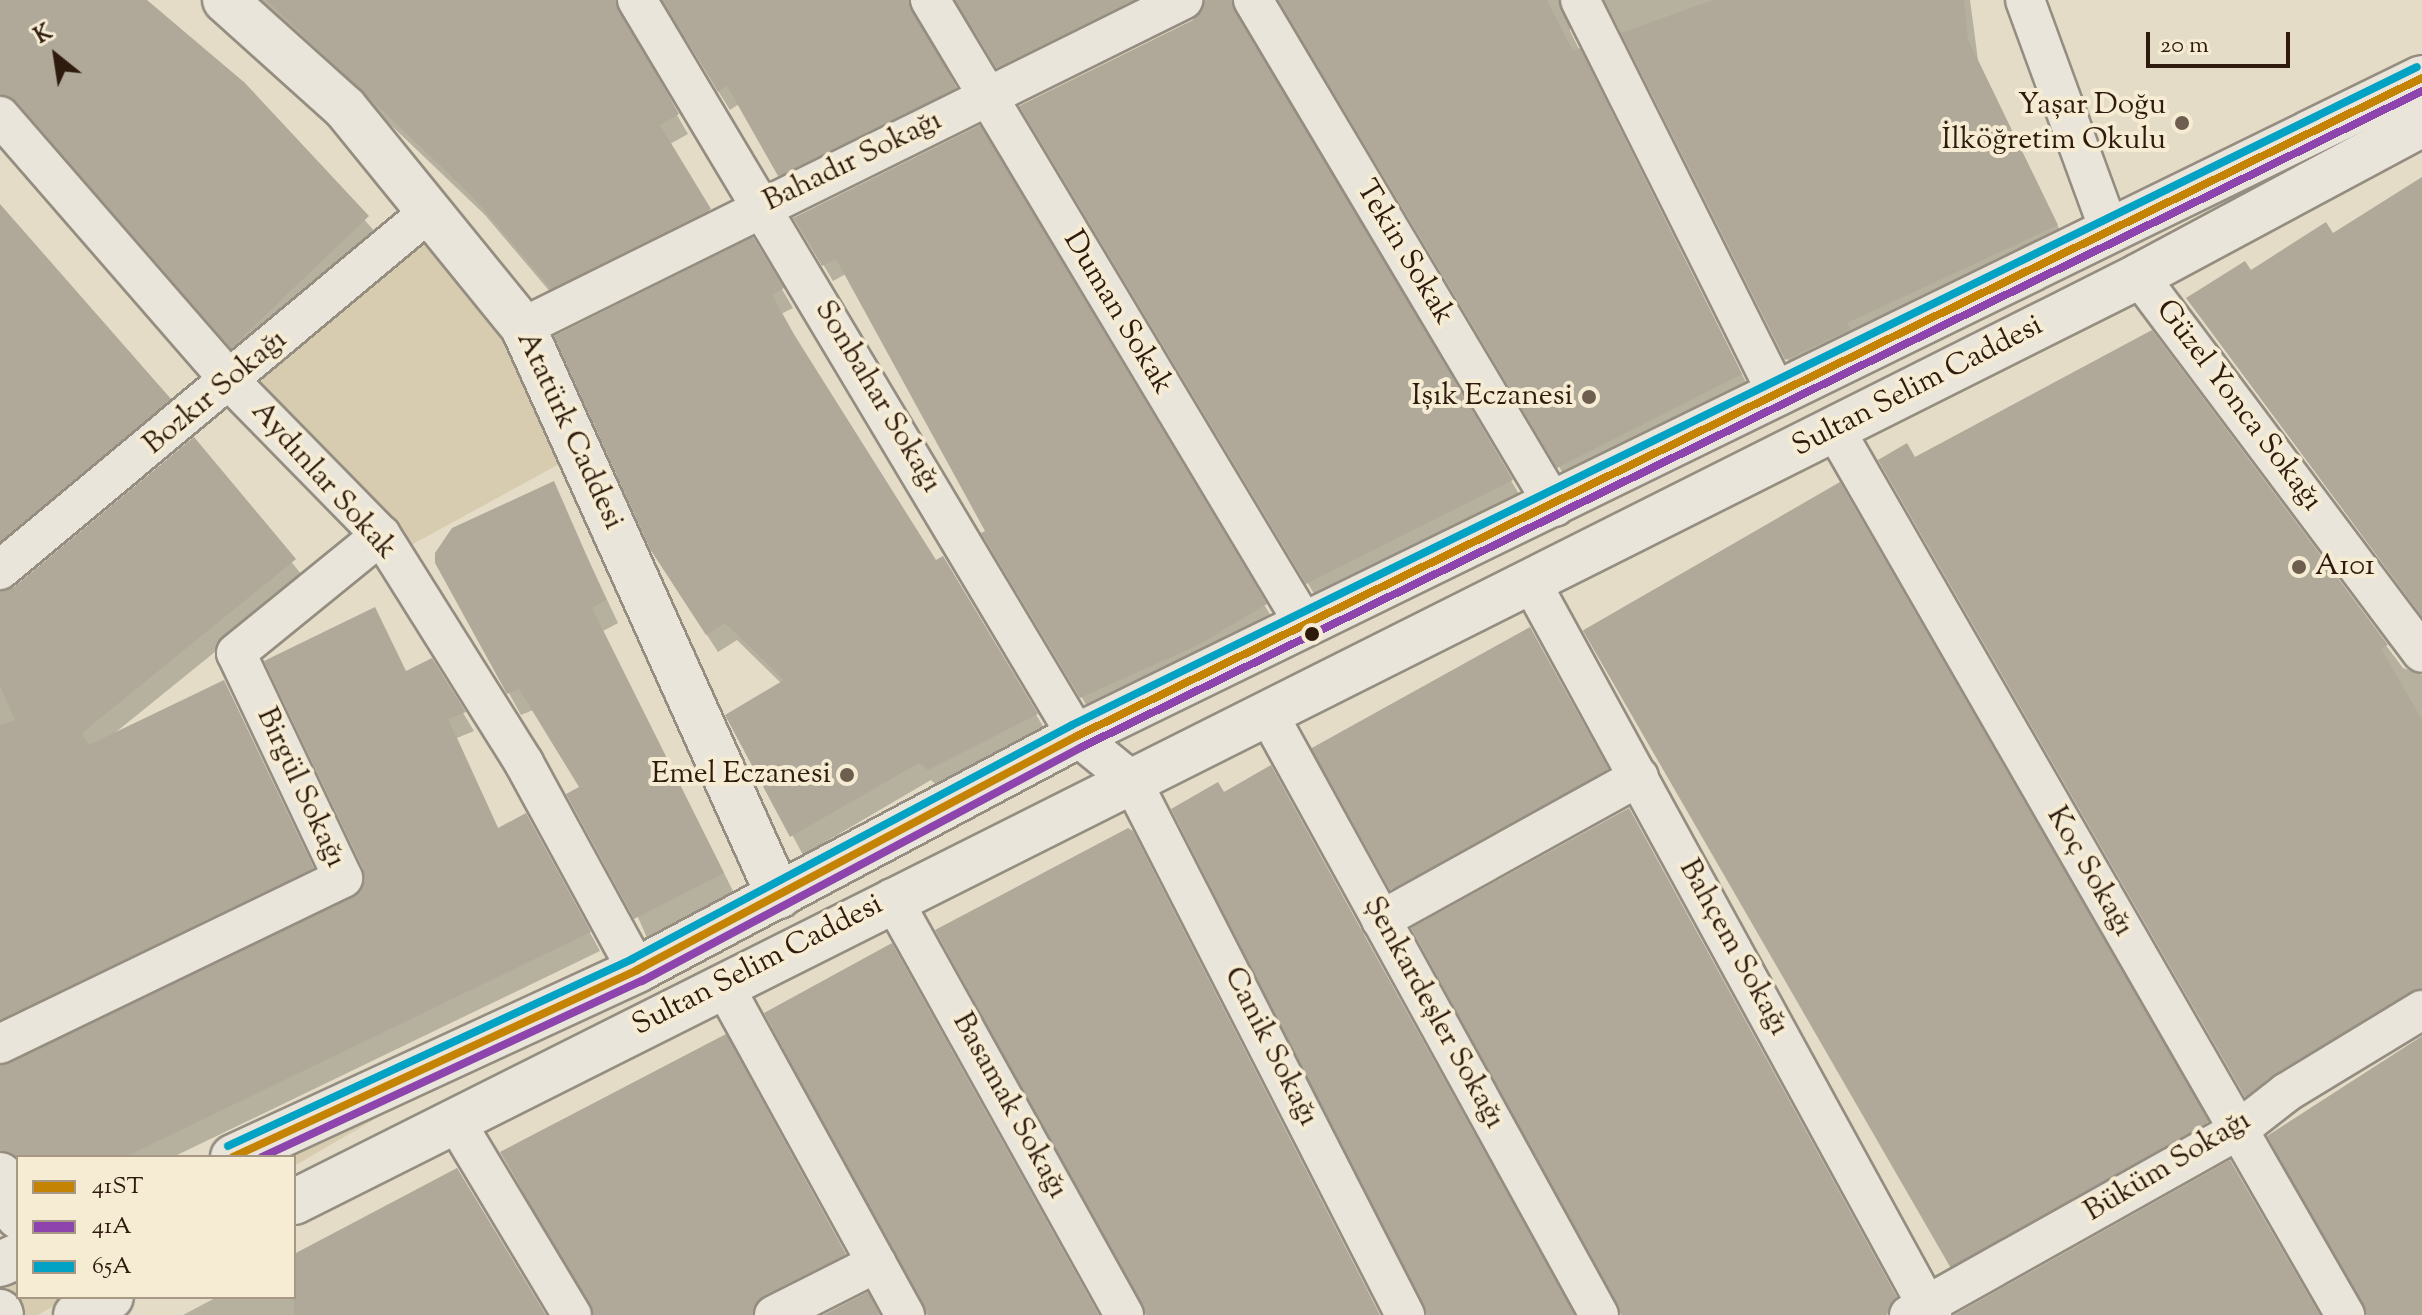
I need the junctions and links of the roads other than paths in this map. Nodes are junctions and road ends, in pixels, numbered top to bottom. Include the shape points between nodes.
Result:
1 (225, 0) edge
2 (637, 0) edge
3 (930, 0) edge
4 (1183, 0) edge
5 (1253, 0) edge
6 (1580, 0) edge
7 (2025, 0) edge
8 (2422, 78) edge
9 (986, 96) junction
10 (0, 116) edge
11 (2419, 131) edge
12 (764, 206) junction
13 (429, 212) junction
14 (2110, 232) junction
15 (2139, 276) junction
16 (523, 327) junction
17 (231, 382) junction
18 (1778, 396) junction
19 (1834, 428) junction
20 (1555, 507) junction
21 (1504, 531) junction
22 (381, 535) junction
23 (1582, 555) junction
24 (0, 570) edge
25 (1531, 582) junction
26 (1305, 625) junction
27 (2422, 653) edge
28 (1267, 712) junction
29 (1077, 736) junction
30 (1639, 777) junction
31 (1132, 781) junction
32 (779, 896) junction
33 (892, 898) junction
34 (1381, 920) junction
35 (701, 937) junction
36 (637, 970) junction
37 (723, 984) junction
38 (2422, 1010) edge
39 (0, 1044) edge
40 (454, 1119) junction
41 (2237, 1131) junction
42 (237, 1155) edge
43 (0, 1175) edge
44 (296, 1201) edge
45 (16, 1211) edge
46 (877, 1263) junction
47 (107, 1299) edge
48 (1923, 1312) edge
49 (76, 1315) edge
50 (572, 1315) edge
51 (774, 1315) edge
52 (905, 1315) edge
53 (1124, 1315) edge
54 (1405, 1315) edge
55 (1599, 1315) edge
56 (2345, 1315) edge

1 - 13 main road, Atatürk Caddesi via 345,108
2 - 12 street, Sonbahar Sokağı
3 - 9 street, Duman Sokak
4 - 9 street, Bahadır Sokağı
5 - 20 street, Tekin Sokak
6 - 18 street
7 - 14 street
8 - 14 main road, Sultan Selim Caddesi
9 - 12 street, Bahadır Sokağı
9 - 26 street, Duman Sokak
10 - 17 street, Aydınlar Sokak
11 - 15 main road, Sultan Selim Caddesi
12 - 16 street, Bahadır Sokağı
12 - 29 street, Sonbahar Sokağı
13 - 16 main road, Atatürk Caddesi
13 - 17 street, Bozkır Sokağı
14 - 15 main road
14 - 18 main road, Sultan Selim Caddesi
15 - 19 main road, Sultan Selim Caddesi
15 - 27 street, Güzel Yonca Sokağı
16 - 32 main road, Atatürk Caddesi
17 - 22 street, Aydınlar Sokak
17 - 24 street, Bozkır Sokağı
18 - 20 main road, Sultan Selim Caddesi
19 - 23 main road, Sultan Selim Caddesi
19 - 41 street, Koç Sokağı
20 - 21 main road, Sultan Selim Caddesi
20 - 23 main road
21 - 25 main road
21 - 26 main road, Sultan Selim Caddesi
22 - 36 street, Aydınlar Sokak via 524,763
22 - 39 street, Birgül Sokağı via 236,653 343,878
23 - 25 main road, Sultan Selim Caddesi
25 - 28 main road, Sultan Selim Caddesi
25 - 30 street, Bahçem Sokağı
26 - 29 main road, Sultan Selim Caddesi
28 - 31 main road, Sultan Selim Caddesi
28 - 34 street, Şenkardeşler Sokağı
29 - 31 street, Sonbahar Sokağı
29 - 32 main road, Sultan Selim Caddesi
30 - 34 street
30 - 48 street, Bahçem Sokağı
31 - 33 main road, Sultan Selim Caddesi
31 - 54 street, Canik Sokağı
32 - 35 main road, Sultan Selim Caddesi
33 - 37 main road, Sultan Selim Caddesi
33 - 53 street, Basamak Sokağı
34 - 55 street, Şenkardeşler Sokağı
35 - 36 main road, Sultan Selim Caddesi
35 - 37 main road
36 - 42 main road, Sultan Selim Caddesi
37 - 40 main road, Sultan Selim Caddesi
37 - 46 street
38 - 41 street, Büküm Sokağı via 2287,1092
40 - 44 main road, Sultan Selim Caddesi
40 - 50 street
41 - 48 street, Büküm Sokağı
41 - 56 street, Koç Sokağı
43 - 45 main road
46 - 51 street
46 - 52 street
47 - 49 main road

